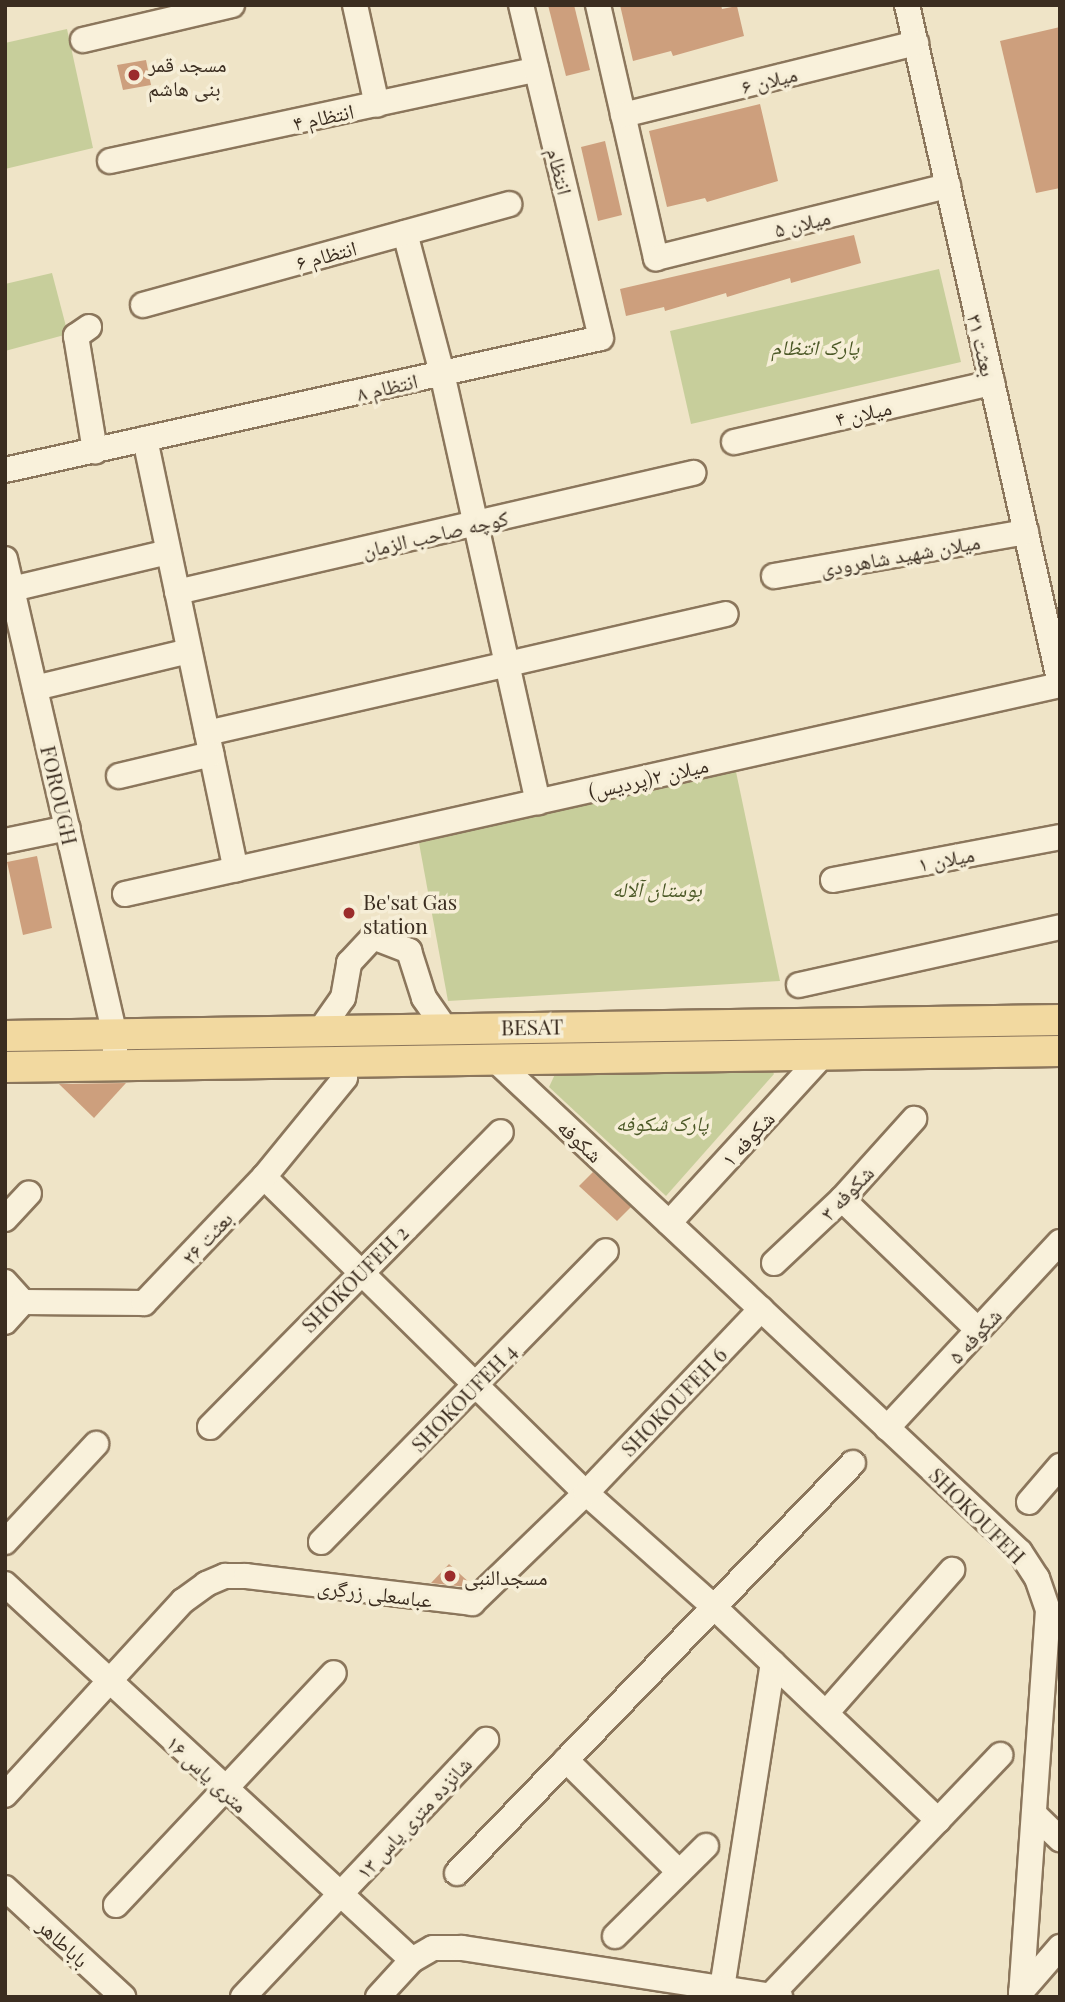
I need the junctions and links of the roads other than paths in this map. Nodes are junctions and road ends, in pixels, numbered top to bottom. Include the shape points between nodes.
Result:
1 (232, 5) edge
2 (355, 5) edge
3 (520, 5) edge
4 (598, 5) edge
5 (907, 5) edge
6 (83, 40) dead end
7 (916, 43) junction
8 (536, 70) junction
9 (377, 105) junction
10 (623, 115) junction
11 (110, 161) dead end
12 (948, 186) junction
13 (509, 204) dead end
14 (405, 233) junction
15 (143, 305) dead end
16 (89, 327) dead end
17 (601, 338) joint
18 (442, 373) junction
19 (992, 383) junction
20 (145, 439) junction
21 (734, 442) dead end
22 (95, 451) junction
23 (5, 470) edge
24 (693, 473) dead end
25 (476, 523) junction
26 (1026, 532) junction
27 (169, 552) junction
28 (5, 559) edge
29 (774, 576) dead end
30 (12, 589) junction
31 (177, 592) junction
32 (726, 614) dead end
33 (189, 651) junction
34 (507, 664) junction
35 (1060, 685) edge
36 (35, 688) junction
37 (209, 743) junction
38 (119, 776) dead end
39 (538, 802) junction
40 (68, 828) junction
41 (1060, 837) edge
42 (5, 841) edge
43 (236, 869) junction
44 (832, 880) dead end
45 (125, 894) dead end
46 (1060, 927) edge
47 (799, 985) dead end
48 (1060, 1020) edge
49 (444, 1027) junction
50 (321, 1029) junction
51 (114, 1031) junction
52 (5, 1036) edge
53 (1060, 1051) edge
54 (824, 1054) junction
55 (493, 1058) junction
56 (115, 1063) junction
57 (5, 1067) edge
58 (345, 1077) dead end
59 (914, 1119) dead end
60 (501, 1132) dead end
61 (264, 1177) junction
62 (29, 1193) dead end
63 (842, 1199) junction
64 (5, 1219) edge
65 (669, 1223) junction
66 (1057, 1250) edge
67 (606, 1251) dead end
68 (774, 1262) dead end
69 (360, 1271) junction
70 (5, 1282) edge
71 (23, 1303) junction
72 (761, 1309) junction
73 (5, 1322) edge
74 (978, 1330) junction
75 (474, 1386) junction
76 (210, 1427) dead end
77 (887, 1428) junction
78 (96, 1444) dead end
79 (853, 1463) dead end
80 (1060, 1466) edge
81 (586, 1493) junction
82 (1029, 1502) dead end
83 (5, 1542) edge
84 (321, 1542) dead end
85 (952, 1570) dead end
86 (5, 1584) edge
87 (713, 1606) junction
88 (773, 1663) junction
89 (334, 1673) dead end
90 (110, 1682) junction
91 (1060, 1689) edge
92 (1043, 1708) junction
93 (826, 1713) junction
94 (486, 1740) dead end
95 (1000, 1755) dead end
96 (566, 1760) junction
97 (226, 1789) junction
98 (5, 1795) edge
99 (1035, 1815) junction
100 (938, 1820) junction
101 (1060, 1839) edge
102 (706, 1846) dead end
103 (679, 1872) junction
104 (457, 1873) dead end
105 (5, 1888) edge
106 (340, 1894) junction
107 (116, 1905) dead end
108 (615, 1936) dead end
109 (1060, 1947) edge
110 (412, 1960) junction
111 (722, 1988) junction
112 (1021, 1994) edge
113 (776, 1996) edge
114 (123, 1997) edge
115 (243, 1997) edge
116 (378, 1997) edge

1 - 6 street
2 - 9 street
3 - 8 street, انتظام
4 - 10 street
5 - 7 street, بعثت ۳۱
7 - 10 street, میلان ۶
7 - 12 street, بعثت ۳۱
8 - 9 street, انتظام ۴
8 - 17 street, انتظام
9 - 11 street, انتظام ۴
10 - 12 street, میلان ۵ via 656,258
12 - 19 street, بعثت ۳۱
13 - 14 street, انتظام ۶
14 - 15 street, انتظام ۶
14 - 18 street
16 - 22 street via 76,336
17 - 18 street, انتظام ۸
18 - 20 street, انتظام ۸
18 - 25 street
19 - 21 street, میلان ۴
19 - 26 street, بعثت ۳۱
20 - 22 street, انتظام ۸
20 - 27 street
22 - 23 street, انتظام ۸
24 - 25 street, کوچه صاحب الزمان
25 - 31 street, کوچه صاحب الزمان
25 - 34 street
26 - 29 street, میلان شهید شاهرودی
26 - 35 street, بعثت ۳۱
27 - 30 street
27 - 31 street
28 - 30 street, FOROUGH
30 - 36 street, FOROUGH
31 - 33 street
32 - 34 street
33 - 36 street
33 - 37 street
34 - 37 street
34 - 39 street
35 - 39 street, میلان ۲(پردیس)
36 - 40 street, FOROUGH
37 - 38 street
37 - 43 street
39 - 43 street, میلان ۲(پردیس)
40 - 42 street
40 - 51 street, FOROUGH
41 - 44 street, میلان ۱
43 - 45 street, میلان ۲(پردیس)
46 - 47 street
48 - 49 main road, BESAT
49 - 50 main road, BESAT
49 - 50 street via 424,998 409,951 373,937 349,963 343,998
50 - 51 main road, BESAT
51 - 52 main road, BESAT
51 - 56 street, FOROUGH
53 - 54 main road, BESAT
54 - 55 main road, BESAT
54 - 65 street, شکوفه ۱
55 - 56 main road, BESAT
55 - 65 street, شکوفه
56 - 57 main road, BESAT
58 - 61 street, بعثت ۲۶
59 - 63 street, شکوفه ۳
60 - 69 street, SHOKOUFEH 2
61 - 69 street
61 - 71 street, بعثت ۲۶ via 144,1303
62 - 64 street
63 - 68 street, شکوفه ۳
63 - 74 street
65 - 72 street, SHOKOUFEH
66 - 74 street, شکوفه ۵
67 - 75 street, SHOKOUFEH 4
69 - 75 street
69 - 76 street, SHOKOUFEH 2
70 - 71 street
71 - 73 street
72 - 77 street, SHOKOUFEH
72 - 81 street, SHOKOUFEH 6
74 - 77 street, شکوفه ۵
75 - 81 street
75 - 84 street, SHOKOUFEH 4
77 - 92 street, SHOKOUFEH via 1020,1552 1037,1578 1048,1610
78 - 83 street
79 - 87 street
80 - 82 street
81 - 87 street
81 - 90 street, عباسعلی زرگری via 472,1603 226,1576 183,1601
85 - 93 street
86 - 90 street, ۱۶ متری یاس
87 - 88 street
87 - 96 street
88 - 93 street
88 - 111 street
89 - 97 street
90 - 97 street, ۱۶ متری یاس
90 - 98 street
91 - 92 street
92 - 99 street, SHOKOUFEH
93 - 100 street
94 - 106 street, شانزده متری یاس ۱۳
95 - 100 street
96 - 103 street
96 - 104 street
97 - 106 street, ۱۶ متری یاس
97 - 107 street
99 - 101 street
99 - 112 street, SHOKOUFEH
100 - 113 street
102 - 103 street
103 - 108 street
105 - 114 street, باباطاهر
106 - 110 street, ۱۶ متری یاس
106 - 115 street, شانزده متری یاس ۱۳
109 - 112 street
110 - 111 street via 433,1948 462,1948
110 - 116 street
111 - 113 street

